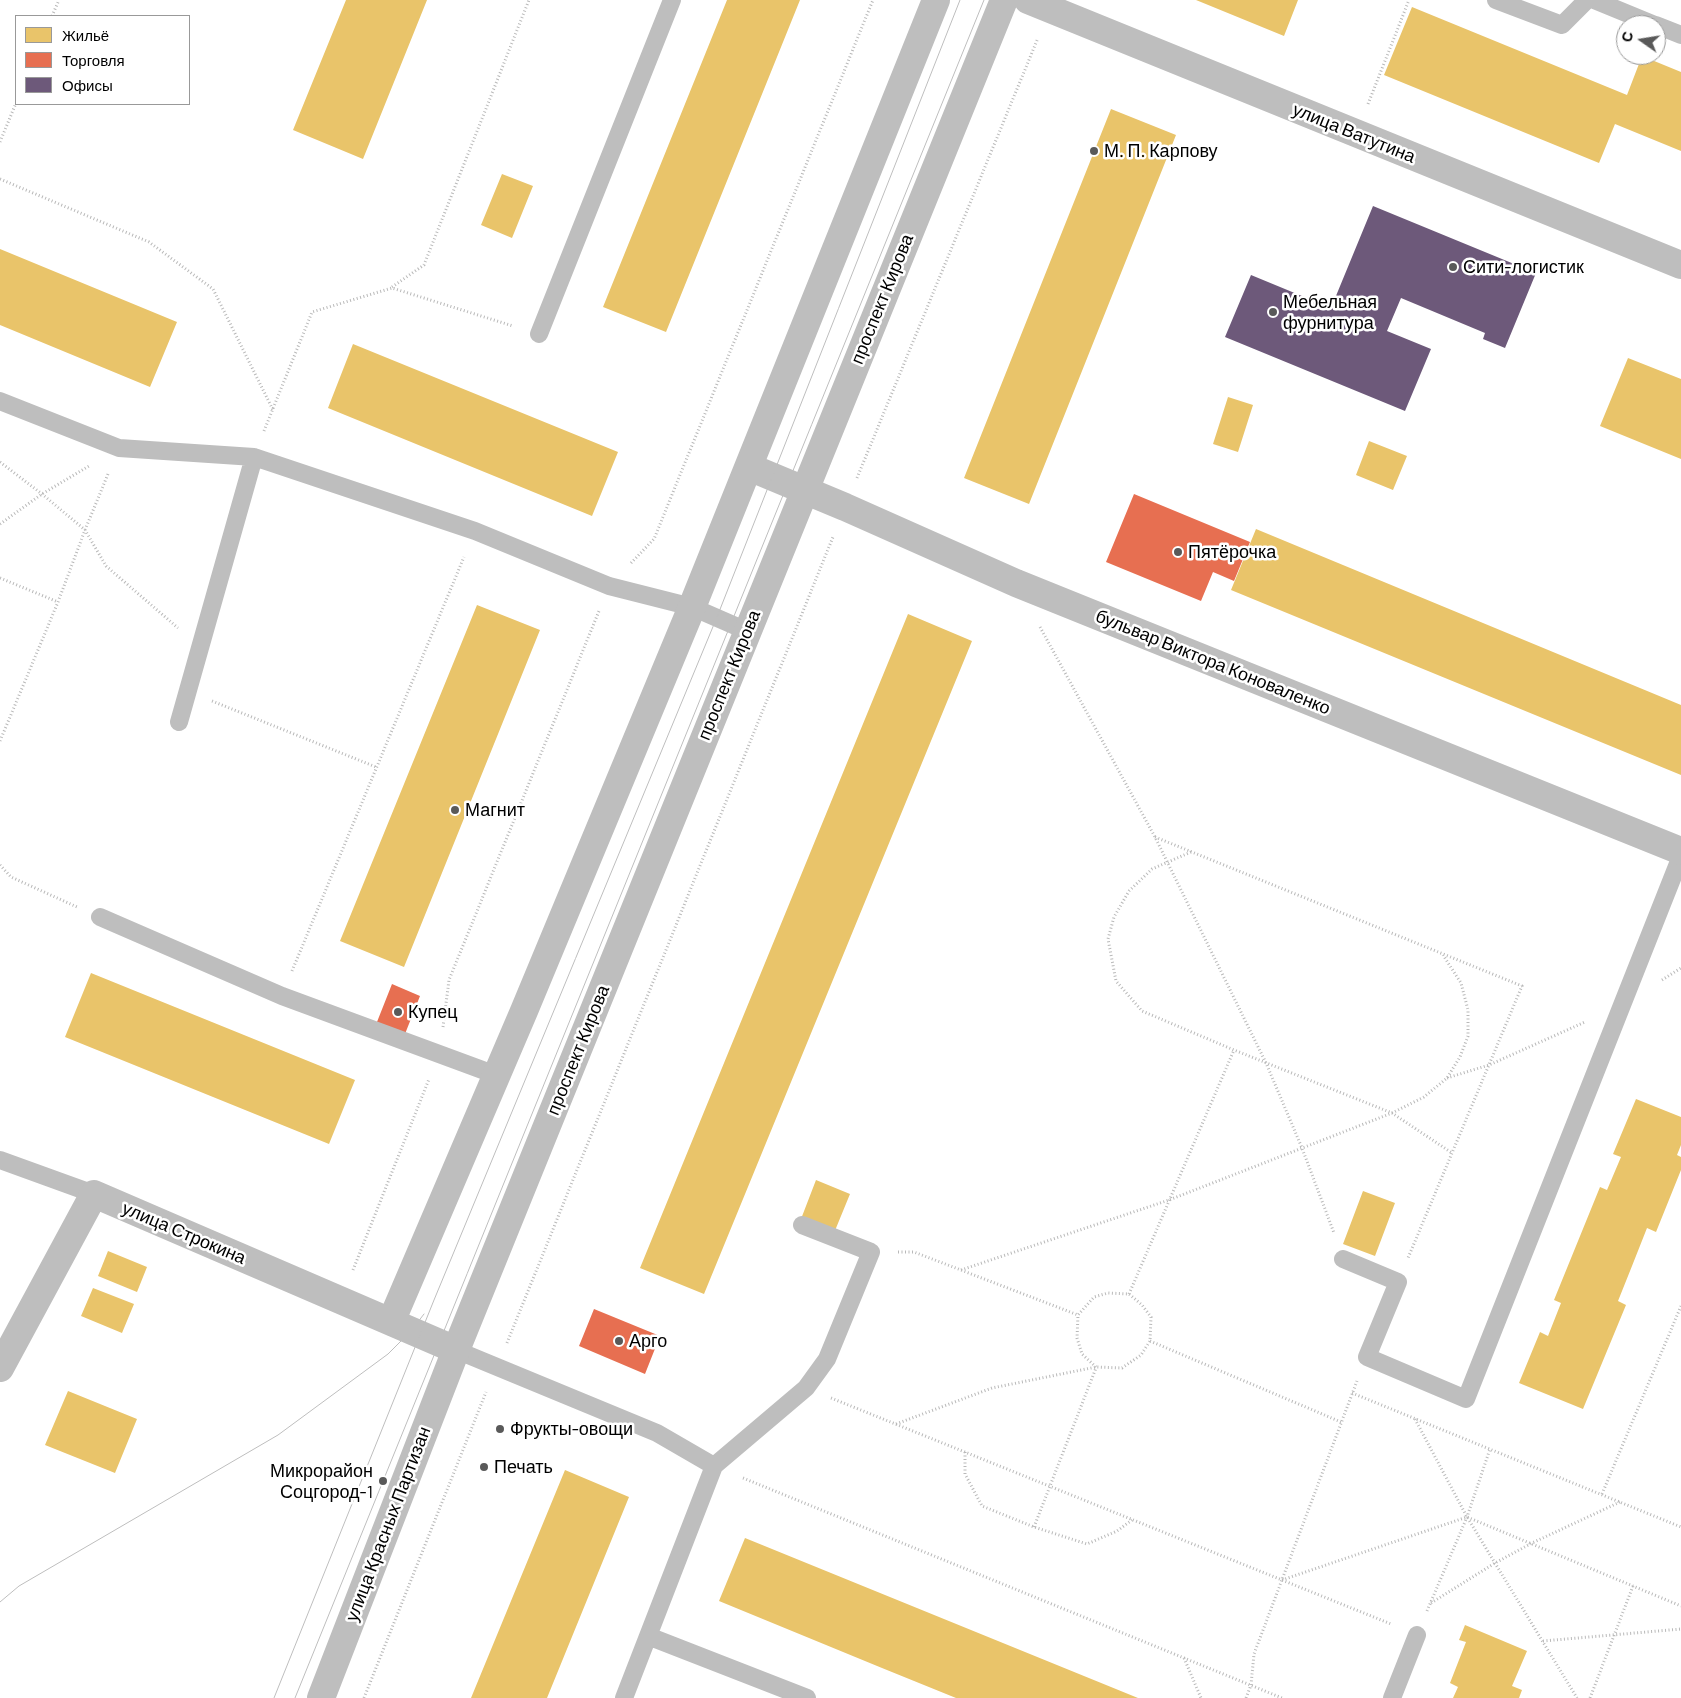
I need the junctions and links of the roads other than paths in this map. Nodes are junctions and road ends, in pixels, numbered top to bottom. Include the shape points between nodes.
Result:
1 (672, 0) edge
2 (936, 0) edge
3 (1004, 0) edge
4 (1028, 0) edge
5 (1496, 0) edge
6 (1587, 0) edge
7 (1594, 0) edge
8 (1631, 15) edge
9 (1666, 29) edge
10 (1681, 35) edge
11 (1681, 265) edge
12 (539, 334) road end
13 (0, 401) edge
14 (254, 457) junction
15 (749, 467) junction
16 (804, 490) junction
17 (692, 607) junction
18 (747, 630) junction
19 (178, 722) dead end
20 (1681, 850) edge
21 (1681, 856) edge
22 (100, 917) road end
23 (496, 1075) junction
24 (0, 1160) edge
25 (94, 1194) junction
26 (802, 1225) dead end
27 (1344, 1259) road end
28 (391, 1322) junction
29 (456, 1350) junction
30 (0, 1368) edge
31 (714, 1466) junction
32 (1417, 1635) road end
33 (648, 1636) junction
34 (321, 1698) edge
35 (624, 1698) edge
36 (807, 1698) edge
37 (1392, 1698) edge

1 - 12 lane
2 - 15 street
3 - 16 street, проспект Кирова
4 - 11 street, улица Ватутина
5 - 6 lane via 1562,26
7 - 8 lane
9 - 10 lane
13 - 14 lane via 119,448
14 - 17 lane via 475,531 610,586
14 - 19 lane
15 - 16 street, бульвар Виктора Коноваленко
15 - 17 street
16 - 18 street, проспект Кирова
16 - 20 street, бульвар Виктора Коноваленко via 1016,583
17 - 18 lane
17 - 23 street
18 - 29 street, проспект Кирова
21 - 27 lane via 1466,1399 1367,1357 1398,1282
22 - 23 lane via 282,996
23 - 28 street
24 - 25 lane
25 - 28 street, улица Строкина
25 - 30 street
26 - 31 lane via 871,1252 827,1359 806,1388
28 - 29 street, улица Строкина
29 - 31 lane via 657,1434
29 - 34 street, улица Красных Партизан
31 - 33 lane
32 - 37 lane
33 - 35 lane
33 - 36 lane

